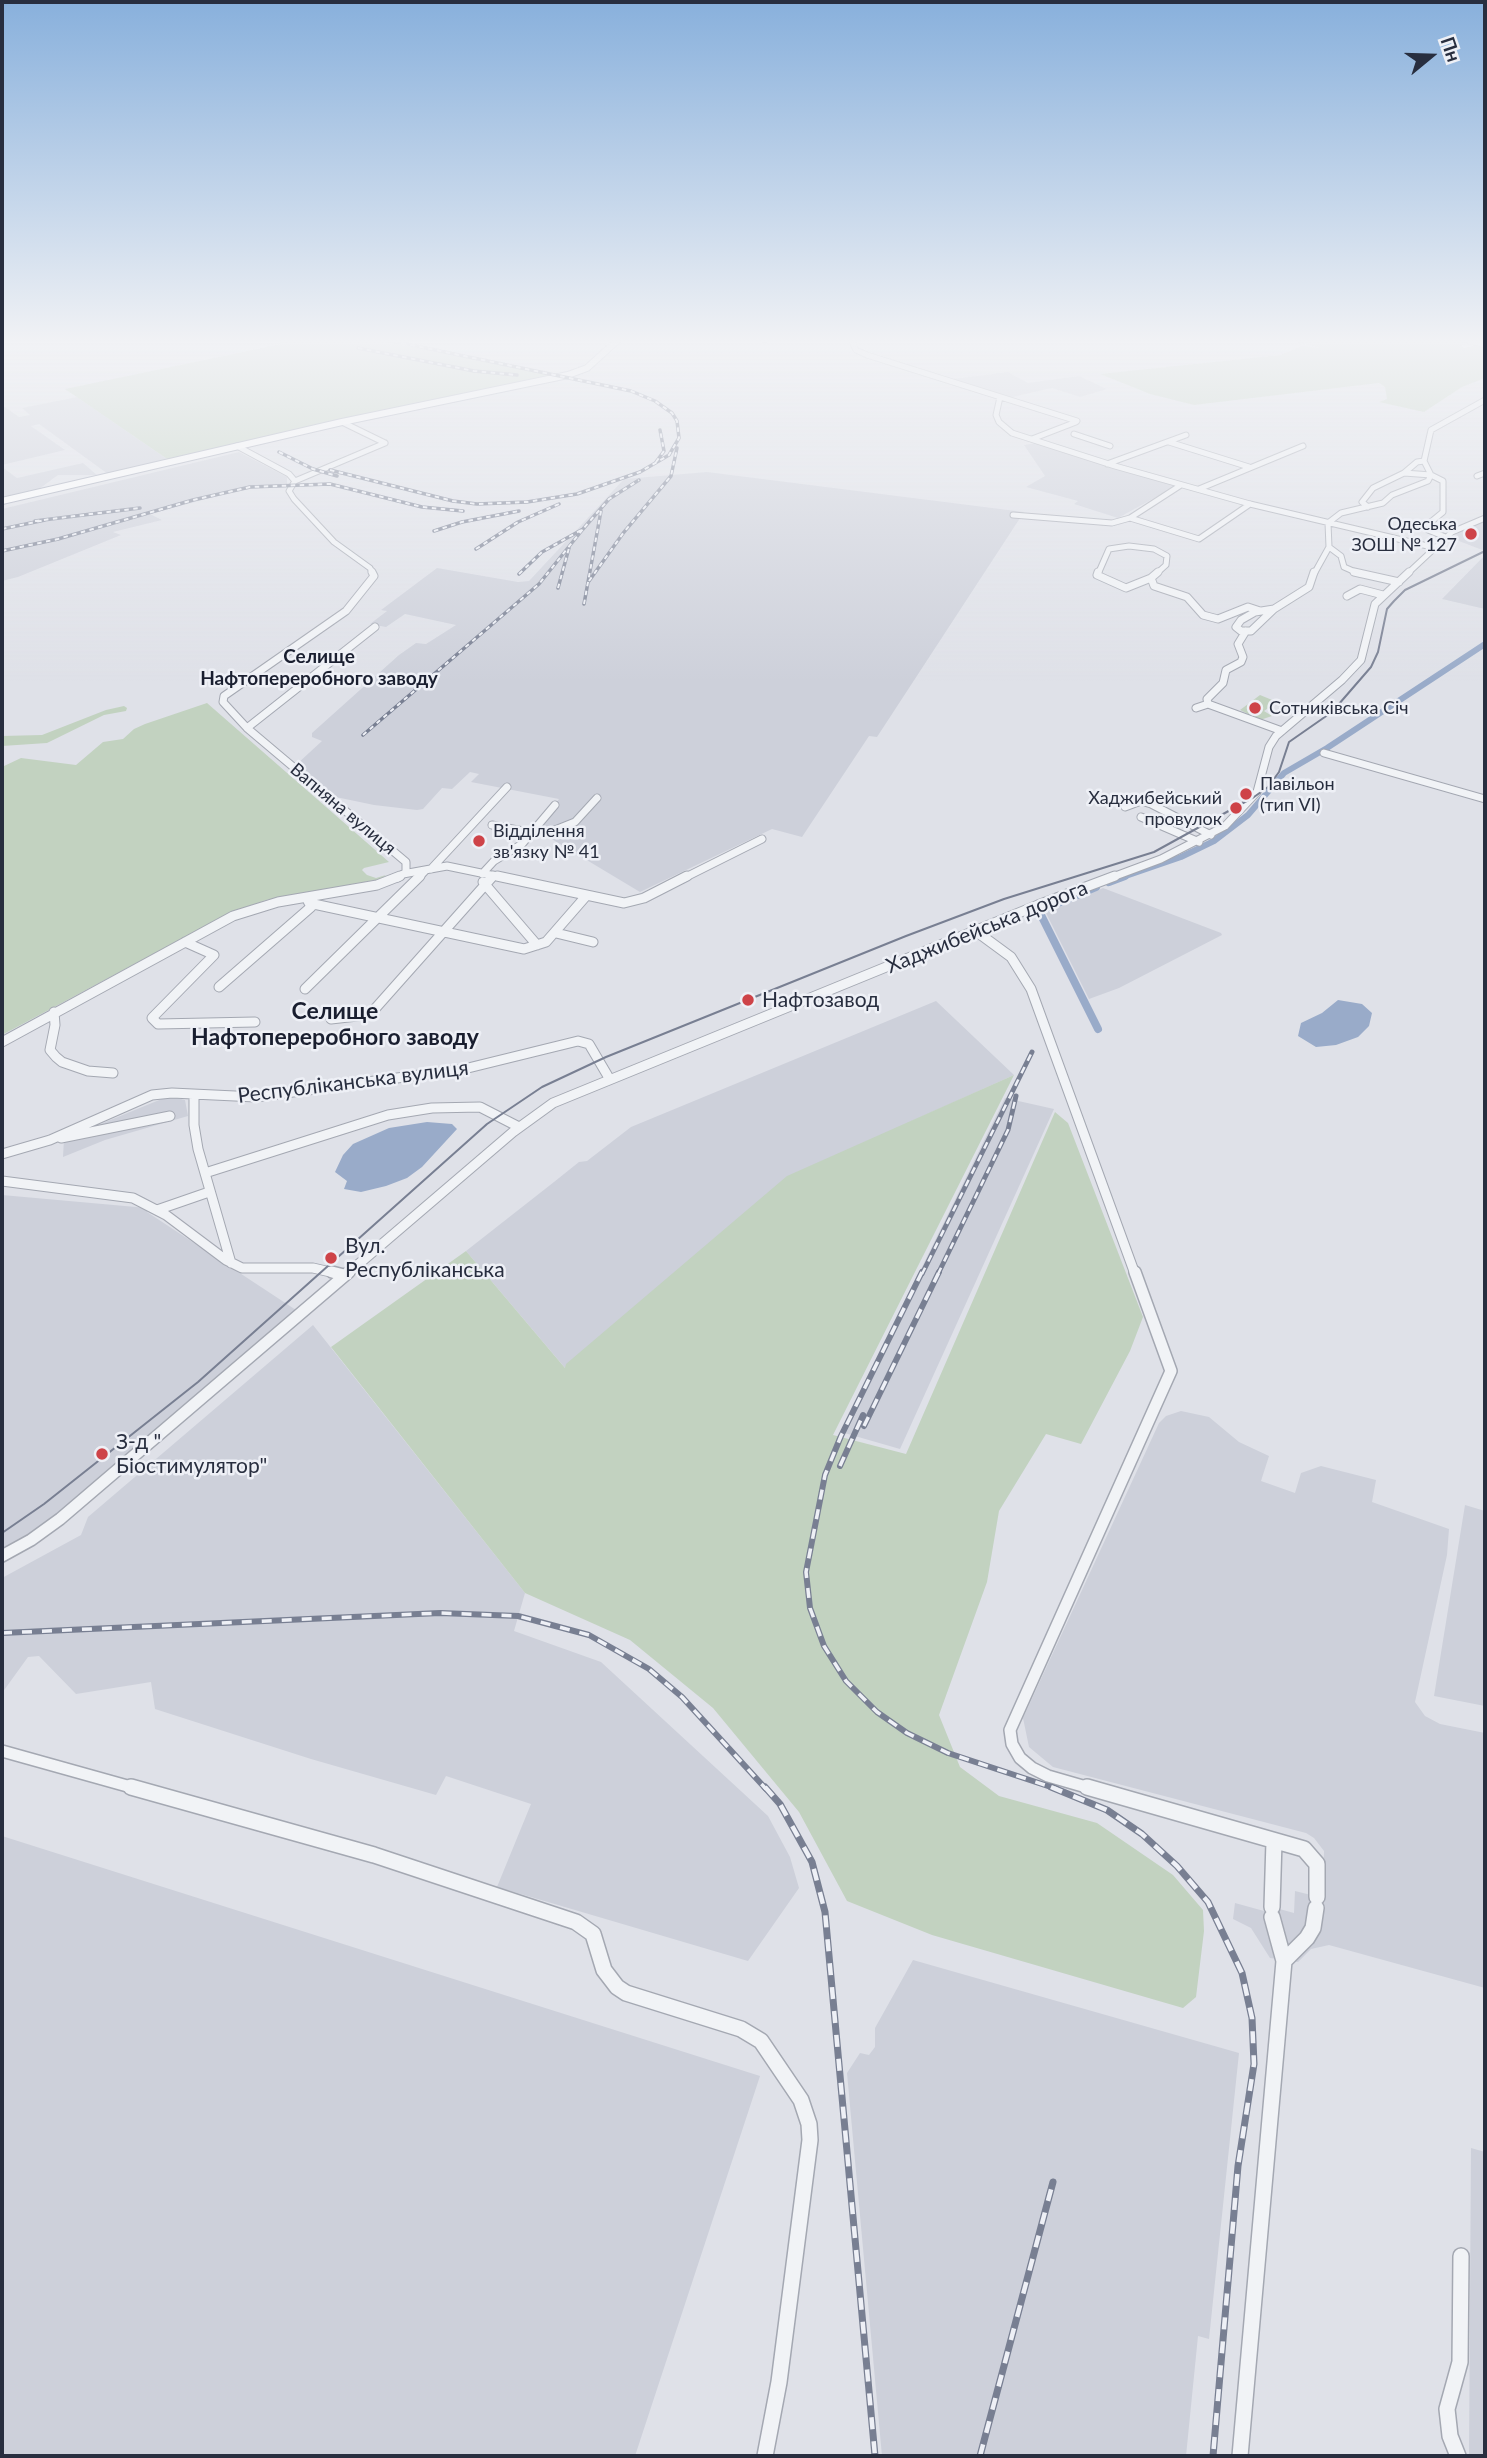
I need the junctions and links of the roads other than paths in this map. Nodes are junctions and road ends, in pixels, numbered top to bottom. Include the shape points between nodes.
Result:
1 (204, 454) edge
2 (251, 454) edge
3 (360, 454) edge
4 (1077, 454) edge
5 (1091, 454) edge
6 (1136, 454) edge
7 (1206, 454) edge
8 (1283, 454) edge
9 (1426, 454) edge
10 (1084, 456) junction
11 (1424, 461) junction
12 (1107, 464) junction
13 (1249, 467) junction
14 (1404, 473) junction
15 (1485, 473) edge
16 (1431, 475) junction
17 (1477, 475) dead end
18 (295, 481) junction
19 (1181, 485) junction
20 (1198, 489) junction
21 (2, 501) edge
22 (1250, 504) junction
23 (1368, 507) junction
24 (1013, 515) dead end
25 (1485, 517) edge
26 (1130, 518) junction
27 (1328, 523) junction
28 (1448, 538) junction
29 (1329, 547) junction
30 (1436, 548) junction
31 (1151, 578) junction
32 (1399, 582) junction
33 (1384, 595) junction
34 (1347, 596) dead end
35 (1275, 609) junction
36 (1260, 611) junction
37 (374, 627) dead end
38 (1246, 631) junction
39 (1208, 705) junction
40 (1196, 708) dead end
41 (247, 727) junction
42 (1282, 731) junction
43 (1324, 753) dead end
44 (508, 787) dead end
45 (597, 798) dead end
46 (1485, 799) edge
47 (555, 805) dead end
48 (1125, 807) dead end
49 (1141, 817) dead end
50 (492, 825) dead end
51 (533, 833) junction
52 (1211, 835) junction
53 (762, 839) dead end
54 (1199, 842) junction
55 (428, 870) junction
56 (480, 873) junction
57 (403, 874) junction
58 (493, 876) junction
59 (486, 886) junction
60 (587, 895) junction
61 (308, 900) junction
62 (378, 918) junction
63 (444, 932) junction
64 (977, 932) junction
65 (556, 933) junction
66 (185, 942) junction
67 (593, 942) dead end
68 (537, 944) junction
69 (219, 987) dead end
70 (305, 989) dead end
71 (54, 1012) junction
72 (331, 1019) dead end
73 (255, 1022) dead end
74 (2, 1042) edge
75 (113, 1073) dead end
76 (609, 1078) junction
77 (194, 1096) junction
78 (170, 1116) dead end
79 (519, 1127) junction
80 (50, 1140) junction
81 (2, 1154) edge
82 (205, 1174) junction
83 (2, 1181) edge
84 (209, 1192) junction
85 (157, 1210) junction
86 (231, 1263) junction
87 (344, 1275) junction
88 (2, 1556) edge
89 (2, 1751) edge
90 (1274, 1841) junction
91 (1284, 1961) junction
92 (1461, 2256) dead end
93 (765, 2456) edge
94 (1240, 2456) edge
95 (1458, 2456) edge

1 - 21 main road
2 - 18 street
3 - 18 street
4 - 10 street
5 - 10 street
6 - 12 street
7 - 13 street
8 - 13 street
9 - 11 street
10 - 12 street
11 - 14 street
11 - 16 street
12 - 19 street
13 - 20 street
14 - 16 street
14 - 23 street via 1373,488 1362,502
15 - 17 street
16 - 23 street via 1428,481
16 - 28 street via 1443,481 1444,508 1426,526
18 - 41 street, Вапняна вулиця via 289,491 293,499 374,576 335,620 224,696 223,702
19 - 20 street
19 - 26 street
20 - 22 street
22 - 26 street via 1199,539
22 - 27 street
23 - 27 street via 1341,513
24 - 26 street via 1085,523
25 - 28 street, Хаджибейська дорога
27 - 29 street
27 - 30 street
28 - 30 street, Хаджибейська дорога
29 - 32 street via 1340,556 1343,567
29 - 35 street via 1309,587
30 - 32 street, Хаджибейська дорога
31 - 31 street via 1166,565 1167,556 1129,546 1109,549 1097,575 1126,588
31 - 36 street via 1154,586 1187,597 1212,618 1248,607
32 - 33 street, Хаджибейська дорога
33 - 34 street via 1360,589
33 - 42 street, Хаджибейська дорога via 1372,610 1361,660
35 - 36 street
35 - 38 street
36 - 38 street via 1236,627
37 - 41 street
38 - 39 street via 1238,644 1241,662 1226,670
39 - 40 street
39 - 42 street
41 - 57 street, Вапняна вулиця via 405,862
42 - 52 street, Хаджибейська дорога via 1269,747 1254,797
43 - 46 street
44 - 55 street
45 - 51 street via 567,827
47 - 51 street
48 - 52 street via 1141,801 1151,804
49 - 54 street
50 - 51 street
51 - 56 street
52 - 54 street, Хаджибейська дорога
53 - 60 street via 644,898 624,902
54 - 64 street, Хаджибейська дорога
55 - 56 street via 447,866
55 - 57 street
55 - 62 street
56 - 58 street
56 - 59 street
57 - 61 street, Вапняна вулиця via 377,885
58 - 59 street
58 - 60 street
59 - 63 street
59 - 68 street
60 - 65 street
61 - 62 street
61 - 66 street, Вапняна вулиця via 278,902 233,916
61 - 69 street via 311,907
62 - 63 street
62 - 70 street
63 - 68 street via 524,949
63 - 72 street via 373,1012
64 - 76 street, Хаджибейська дорога
64 - 90 street via 1011,957 1031,989 1171,1371 1012,1721 1012,1744 1032,1769 1048,1776
65 - 67 street
65 - 68 street
66 - 71 street, Вапняна вулиця
66 - 73 street via 214,955 152,1018 158,1024
71 - 74 street, Вапняна вулиця
71 - 75 street via 50,1050 62,1062
76 - 77 street, Республіканська вулиця via 589,1044 578,1041 464,1069 256,1097
76 - 79 street, Хаджибейська дорога via 552,1103
77 - 80 street, Республіканська вулиця via 152,1096
77 - 82 street via 194,1125
78 - 80 street
79 - 82 street via 480,1107 432,1108 388,1115
79 - 87 street, Хаджибейська дорога
80 - 81 street, Республіканська вулиця
82 - 84 street
83 - 85 street via 117,1195
84 - 85 street
84 - 86 street
85 - 86 street
86 - 87 street via 250,1270 313,1268
87 - 88 street, Хаджибейська дорога via 60,1519
89 - 93 street via 374,1856 576,1922 593,1934 604,1970 617,1987 741,2029 761,2041 801,2100 810,2140
90 - 91 street via 1272,1912
90 - 91 street via 1304,1849 1318,1870 1313,1927
91 - 94 street
92 - 95 street via 1460,2362 1447,2409

